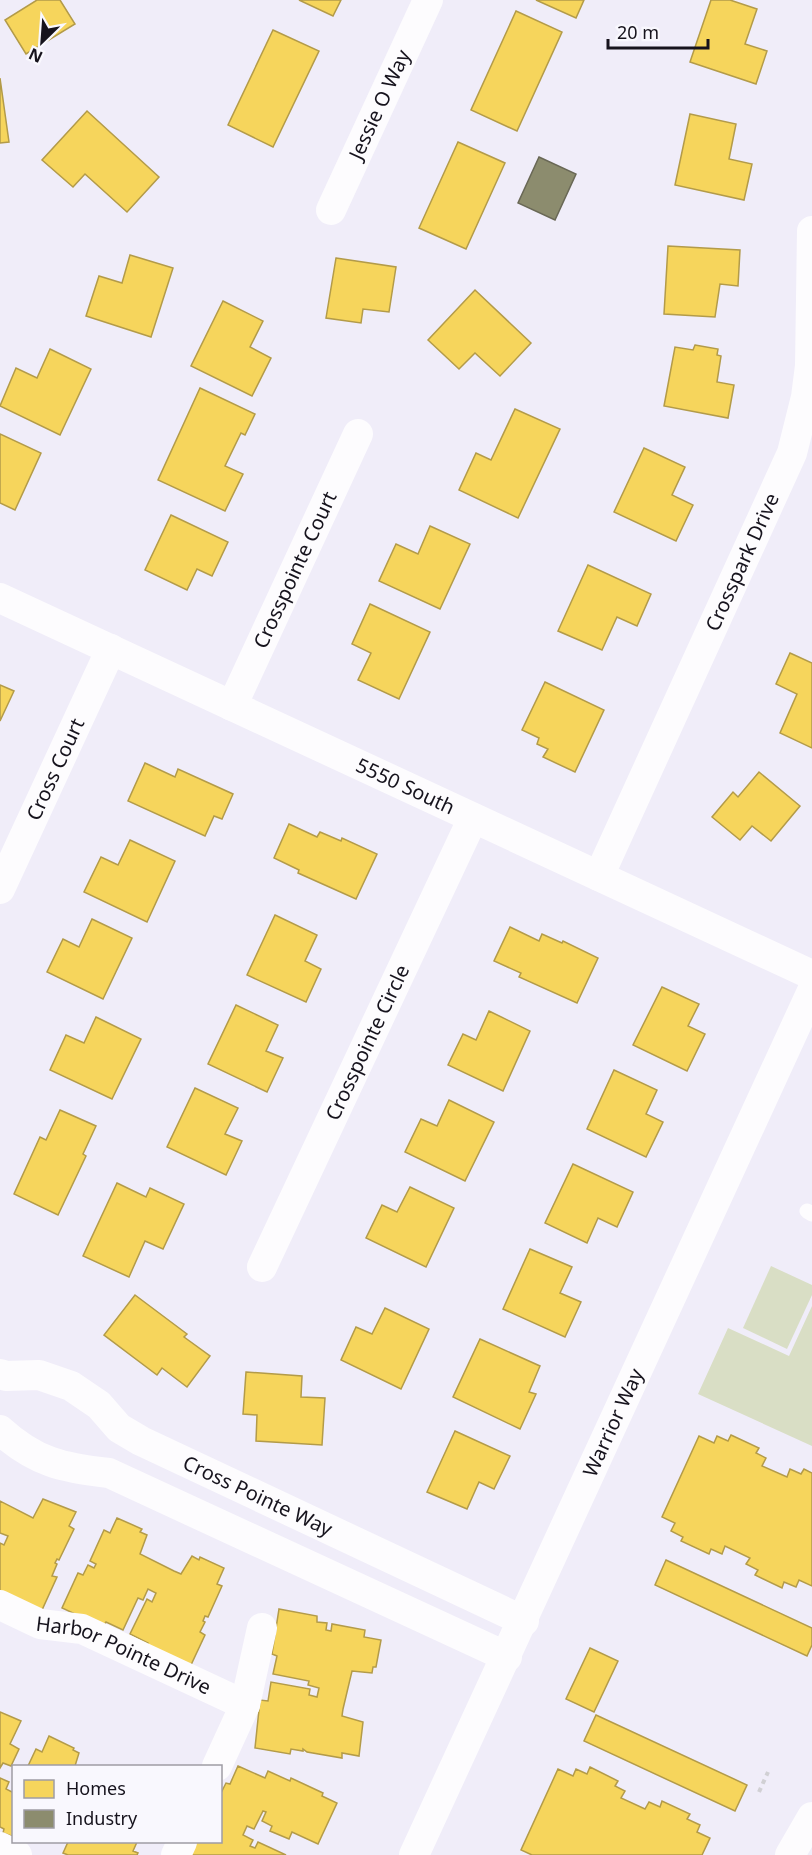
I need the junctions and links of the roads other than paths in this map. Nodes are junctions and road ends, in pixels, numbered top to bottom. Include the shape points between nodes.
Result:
1 (428, 0) edge
2 (331, 210) dead end
3 (812, 231) edge
4 (358, 434) dead end
5 (0, 598) edge
6 (111, 649) junction
7 (232, 706) junction
8 (473, 818) junction
9 (599, 876) junction
10 (0, 889) edge
11 (812, 975) edge
12 (812, 991) edge
13 (262, 1267) dead end
14 (0, 1374) edge
15 (0, 1430) edge
16 (0, 1605) edge
17 (524, 1621) junction
18 (262, 1628) dead end
19 (507, 1657) junction
20 (246, 1705) junction
21 (218, 1765) edge
22 (812, 1817) edge
23 (0, 1847) edge
24 (17, 1855) edge
25 (414, 1855) edge
26 (790, 1855) edge

1 - 2 street, Jessie O Way
3 - 9 street, Crosspark Drive via 810,366 792,453
4 - 7 street, Crosspointe Court
5 - 6 street, 5550 South
6 - 7 street, 5550 South
6 - 10 street, Cross Court
7 - 8 street, 5550 South
8 - 9 street, 5550 South
8 - 13 street, Crosspointe Circle
9 - 11 street, 5550 South
12 - 17 street, Warrior Way
14 - 17 street, Cross Pointe Way via 39,1375 71,1386 99,1405 119,1428 141,1441
15 - 19 street via 39,1459 109,1473
16 - 20 street, Harbor Pointe Drive via 40,1624 82,1629
17 - 19 street, Warrior Way
18 - 20 street
19 - 25 street, Warrior Way
20 - 21 street
22 - 26 street
23 - 24 street

